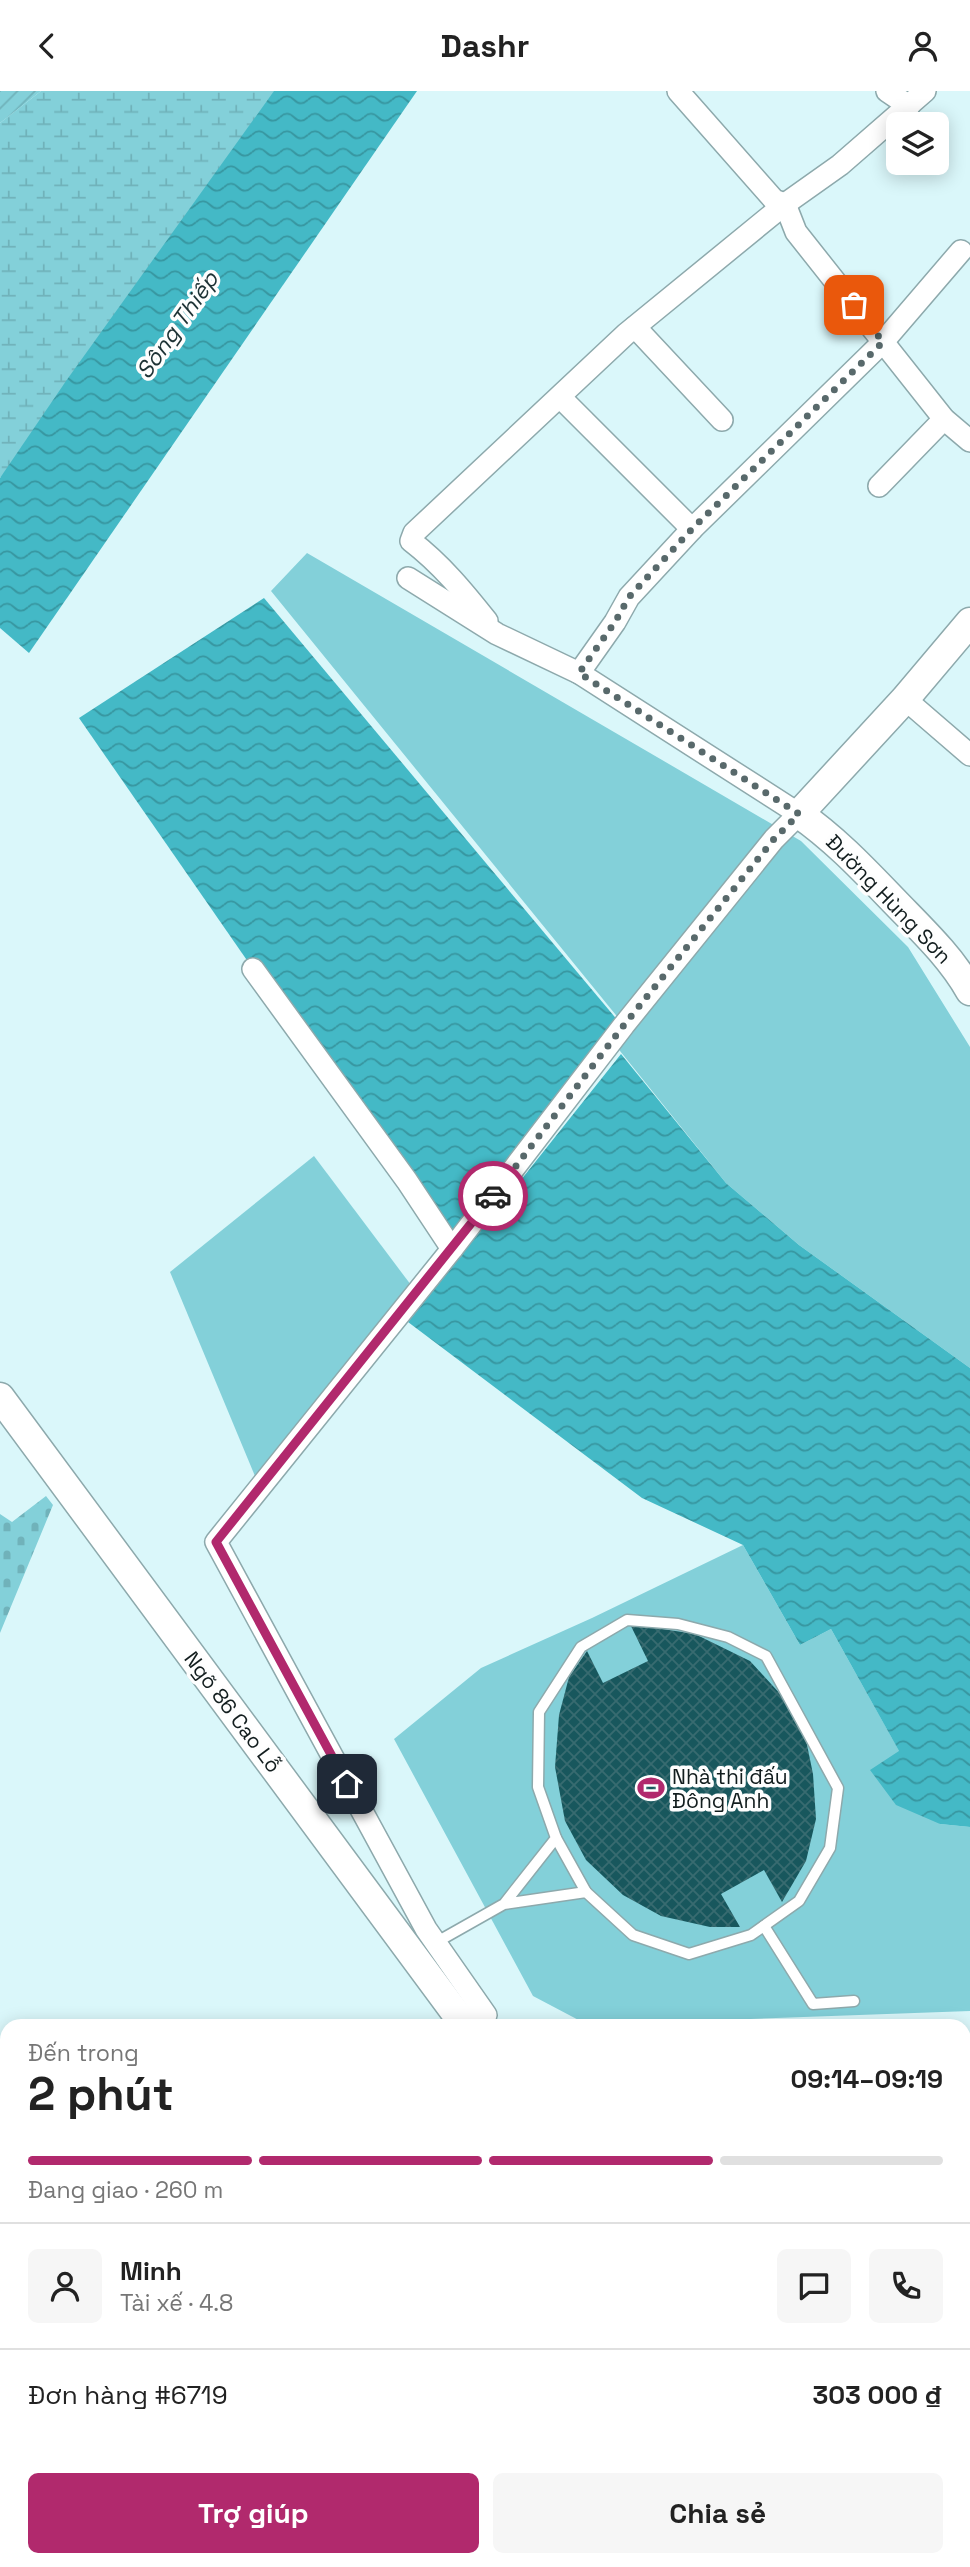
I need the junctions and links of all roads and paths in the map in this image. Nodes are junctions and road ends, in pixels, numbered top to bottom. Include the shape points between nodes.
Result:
1 (678, 91) edge
2 (887, 91) edge
3 (925, 91) edge
4 (909, 106) junction
5 (785, 204) junction
6 (961, 251) dead end
7 (635, 327) junction
8 (883, 342) junction
9 (561, 398) junction
10 (722, 419) dead end
11 (944, 419) junction
12 (970, 441) edge
13 (879, 486) dead end
14 (692, 529) junction
15 (408, 578) dead end
16 (970, 622) edge
17 (497, 634) junction
18 (579, 673) junction
19 (905, 699) junction
20 (970, 755) edge
21 (799, 814) junction
22 (253, 969) dead end
23 (966, 976) edge
24 (452, 1249) junction
25 (0, 1397) edge
26 (556, 1838) junction
27 (586, 1892) junction
28 (504, 1904) junction
29 (764, 1926) junction
30 (435, 1943) junction
31 (854, 2001) dead end
32 (460, 2019) edge
33 (482, 2019) edge

1 - 5 street via 774,199
2 - 4 street
3 - 4 street
4 - 5 street via 840,165
5 - 7 street
5 - 8 street via 796,232
6 - 8 street
7 - 9 street
7 - 10 street
8 - 11 street
8 - 14 street
9 - 14 street
9 - 17 street via 412,536 411,541 455,581
11 - 12 street
11 - 13 street
14 - 18 street via 629,597
15 - 17 street
16 - 19 street
17 - 18 street
18 - 21 street
19 - 20 street
19 - 21 street
21 - 23 street, Đường Hùng Sơn via 833,839
21 - 24 street via 632,1015
22 - 24 street
24 - 30 street via 216,1542
25 - 32 street, Ngõ 86 Cao Lỗ
26 - 27 lane
26 - 28 lane
26 - 29 lane via 538,1787 540,1713 581,1647 627,1621 678,1624 728,1637 766,1656 838,1788 830,1849 799,1901
27 - 28 lane
27 - 29 lane via 633,1935 689,1954 751,1935
28 - 30 lane
29 - 31 lane via 813,2004
30 - 33 street via 486,2015

